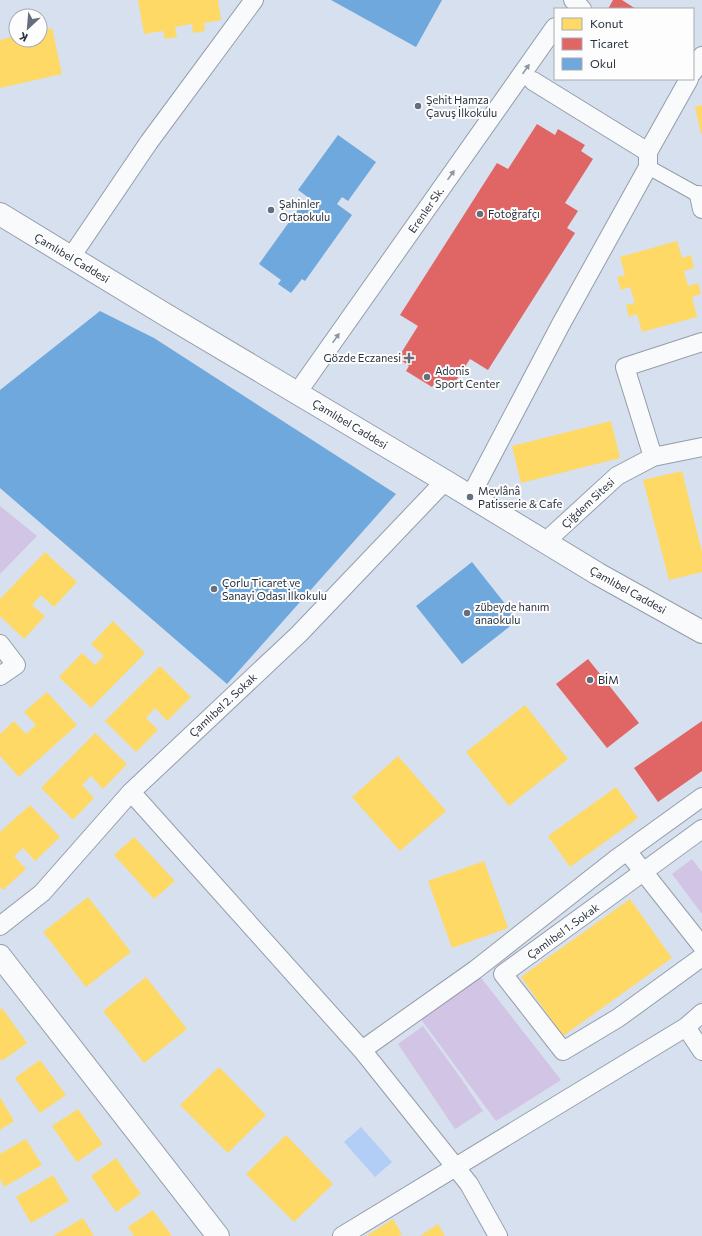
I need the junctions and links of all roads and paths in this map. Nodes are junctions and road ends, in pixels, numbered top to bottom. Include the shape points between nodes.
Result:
1 (254, 0) edge
2 (574, 0) edge
3 (581, 8) edge
4 (554, 28) edge
5 (702, 56) edge
6 (694, 70) edge
7 (688, 80) edge
8 (533, 81) dead end
9 (648, 160) junction
10 (701, 201) edge
11 (0, 214) edge
12 (71, 257) junction
13 (702, 342) edge
14 (297, 393) junction
15 (702, 447) edge
16 (653, 457) junction
17 (445, 481) junction
18 (470, 497) junction
19 (545, 542) junction
20 (702, 632) edge
21 (0, 644) edge
22 (0, 676) edge
23 (131, 792) junction
24 (702, 797) edge
25 (702, 829) edge
26 (627, 851) junction
27 (644, 872) junction
28 (0, 926) edge
29 (702, 946) edge
30 (0, 956) edge
31 (702, 957) edge
32 (702, 1013) edge
33 (686, 1027) junction
34 (362, 1050) junction
35 (702, 1051) edge
36 (455, 1167) junction
37 (218, 1236) edge
38 (342, 1236) edge
39 (498, 1236) edge

1 - 12 street via 150,142
2 - 3 street
14 -> 4 street, Erenler Sk.
5 - 6 street
7 - 9 street
8 - 9 street
9 - 10 street
9 - 18 street
11 - 12 main road, Çamlıbel Caddesi
12 - 14 main road, Çamlıbel Caddesi
13 - 16 street via 625,367
14 - 17 main road, Çamlıbel Caddesi
15 - 16 street, Çiğdem Sitesi
16 - 19 street, Çiğdem Sitesi via 617,476
17 - 18 main road, Çamlıbel Caddesi
17 - 23 street, Çamlıbel 2. Sokak via 299,634
18 - 19 main road, Çamlıbel Caddesi
19 - 20 main road, Çamlıbel Caddesi
21 - 22 street via 16,665
23 - 28 street, Çamlıbel 2. Sokak via 42,893
23 - 34 street
24 - 26 street
25 - 27 street, Çamlıbel 1. Sokak
26 - 27 street
26 - 34 street via 475,970
27 - 29 street
27 - 31 street, Çamlıbel 1. Sokak via 503,974 563,1051 618,1018
30 - 37 main road
32 - 33 street
33 - 35 street
33 - 36 street
34 - 36 street
36 - 38 street
36 - 39 street via 469,1184

